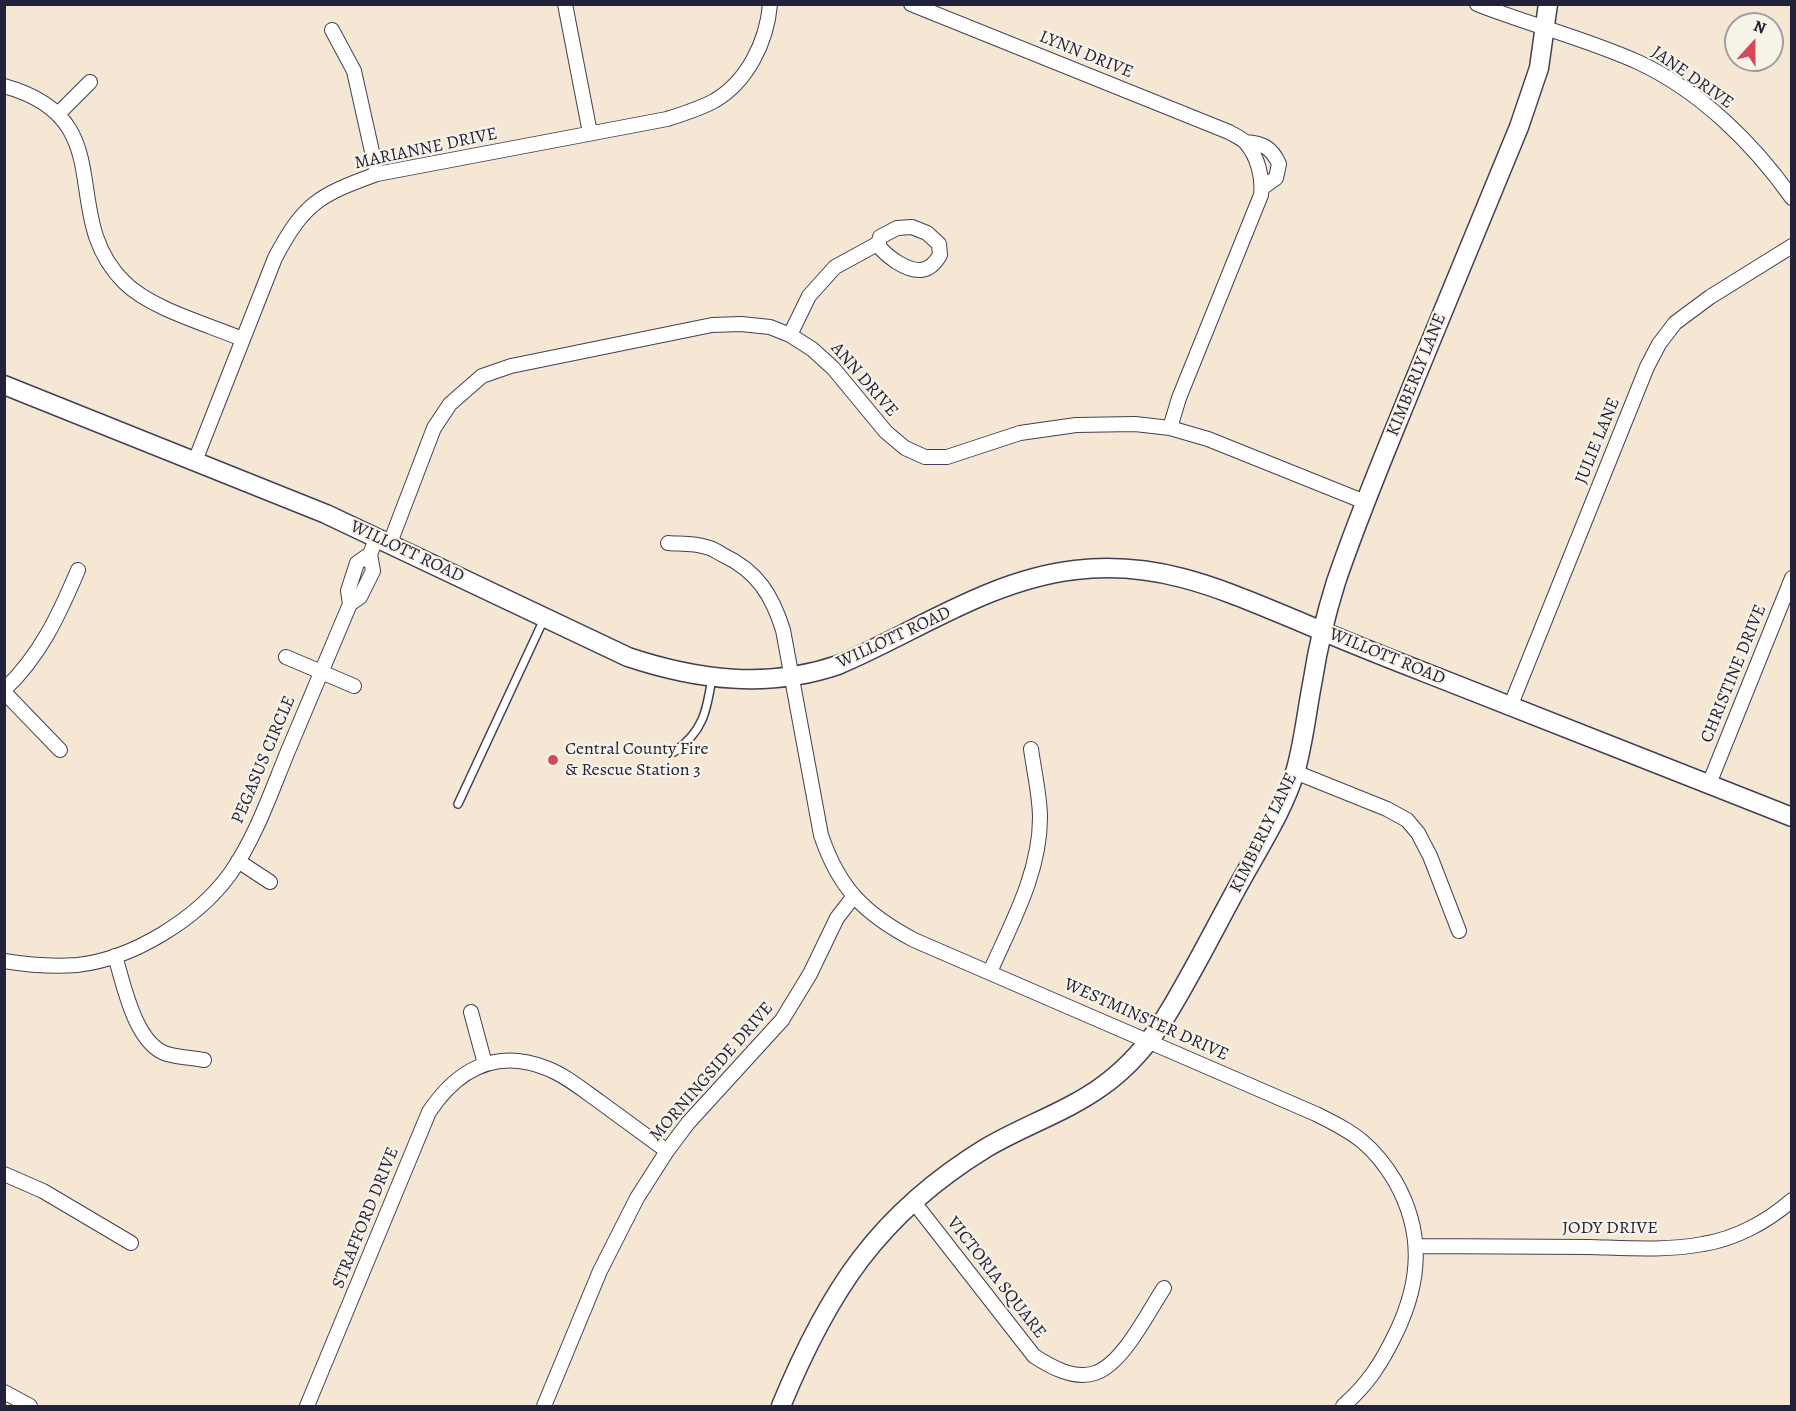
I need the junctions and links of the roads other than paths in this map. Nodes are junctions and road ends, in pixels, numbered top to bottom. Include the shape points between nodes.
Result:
1 (565, 4) edge
2 (770, 4) edge
3 (911, 4) edge
4 (1477, 4) edge
5 (1548, 4) edge
6 (1545, 28) junction
7 (332, 30) dead end
8 (90, 82) dead end
9 (4, 86) edge
10 (58, 114) junction
11 (590, 133) junction
12 (1245, 142) junction
13 (377, 174) junction
14 (1262, 188) junction
15 (1791, 198) edge
16 (879, 243) dead end
17 (1791, 246) edge
18 (790, 335) junction
19 (242, 339) junction
20 (4, 385) edge
21 (1170, 428) junction
22 (195, 461) junction
23 (1365, 502) junction
24 (383, 540) junction
25 (668, 543) dead end
26 (78, 570) dead end
27 (1791, 578) edge
28 (545, 617) junction
29 (1323, 631) junction
30 (286, 657) dead end
31 (321, 672) junction
32 (712, 677) junction
33 (791, 677) junction
34 (354, 686) dead end
35 (4, 691) edge
36 (1510, 707) junction
37 (1031, 749) dead end
38 (60, 750) dead end
39 (674, 752) dead end
40 (1295, 772) junction
41 (1709, 784) junction
42 (458, 804) dead end
43 (1791, 817) edge
44 (237, 861) junction
45 (270, 882) dead end
46 (854, 896) junction
47 (1459, 931) dead end
48 (115, 956) junction
49 (4, 961) edge
50 (990, 972) junction
51 (471, 1012) dead end
52 (1149, 1041) junction
53 (204, 1060) dead end
54 (485, 1064) junction
55 (667, 1150) junction
56 (4, 1174) edge
57 (1791, 1200) edge
58 (913, 1201) junction
59 (130, 1243) dead end
60 (1416, 1246) junction
61 (1164, 1288) dead end
62 (4, 1392) edge
63 (30, 1407) edge
64 (307, 1407) edge
65 (544, 1407) edge
66 (781, 1407) edge
67 (1343, 1407) edge

1 - 11 street
2 - 11 street, MARIANNE DRIVE via 755,59 740,80 717,99 667,119
3 - 12 street, LYNN DRIVE via 1229,132
4 - 6 street, JANE DRIVE
5 - 6 main road, KIMBERLY LANE
6 - 15 street, JANE DRIVE via 1642,64 1689,93 1741,137
6 - 23 main road, KIMBERLY LANE via 1539,68 1519,127
7 - 13 street via 354,71
8 - 10 street
9 - 10 street via 44,101
10 - 19 street via 68,124 80,155 90,221 109,264 134,291 153,303
11 - 13 street, MARIANNE DRIVE
12 - 14 street via 1258,168
12 - 14 street, LYNN DRIVE via 1263,144 1279,164 1276,178
13 - 19 street, MARIANNE DRIVE via 323,197 292,226
14 - 21 street, LYNN DRIVE
16 - 18 street via 835,267 809,296
17 - 36 street, JULIE LANE via 1692,309 1659,344
18 - 21 street, ANN DRIVE via 833,368 886,432 905,448 925,457 947,457 1020,433 1076,425
18 - 24 street, ANN DRIVE via 770,327 712,325 511,366 482,376 450,404 434,428
19 - 22 street, MARIANNE DRIVE
20 - 22 main road, WILLOTT ROAD
21 - 23 street, ANN DRIVE via 1242,452
22 - 24 main road, WILLOTT ROAD
23 - 29 main road, KIMBERLY LANE
24 - 28 main road, WILLOTT ROAD
24 - 31 street, PEGASUS CIRCLE via 370,554 373,571 360,597 350,604
25 - 33 street, WESTMINSTER DRIVE via 706,547 752,574 776,606
26 - 35 street via 52,629
27 - 41 street, CHRISTINE DRIVE
28 - 32 main road, WILLOTT ROAD via 628,657 660,668
28 - 42 lane
29 - 33 main road, WILLOTT ROAD via 1175,575 1123,568 1075,570 986,594 864,654
29 - 36 main road, WILLOTT ROAD
29 - 40 main road, KIMBERLY LANE
30 - 31 street
31 - 34 street
31 - 44 street, PEGASUS CIRCLE via 260,817
32 - 33 main road, WILLOTT ROAD
32 - 39 lane via 698,729 689,742
33 - 46 street, WESTMINSTER DRIVE via 821,835 832,864
35 - 38 street
36 - 41 main road, WILLOTT ROAD
37 - 50 street via 1041,817 1038,848 1023,898
40 - 47 street via 1407,820 1430,856
40 - 52 main road, KIMBERLY LANE via 1250,863
41 - 43 main road, WILLOTT ROAD
44 - 45 street
44 - 48 street, PEGASUS CIRCLE via 216,890 179,923
46 - 50 street, WESTMINSTER DRIVE via 886,925
46 - 55 street, MORNINGSIDE DRIVE via 837,918 782,1020 720,1085
48 - 49 street, PEGASUS CIRCLE via 54,966
48 - 53 street via 148,1043 167,1054
50 - 52 street, WESTMINSTER DRIVE
51 - 54 street
52 - 58 main road, KIMBERLY LANE via 1103,1086 989,1146
52 - 60 street, WESTMINSTER DRIVE via 1316,1114 1363,1141 1403,1196 1413,1222
54 - 55 street, STRAFFORD DRIVE via 512,1060 547,1068
54 - 64 street, STRAFFORD DRIVE via 452,1084 429,1112
55 - 65 street, MORNINGSIDE DRIVE via 615,1240
56 - 59 street via 43,1191
57 - 60 street, JODY DRIVE via 1761,1222 1704,1244 1639,1248
58 - 61 street, VICTORIA SQUARE via 1034,1356 1053,1368 1095,1381 1117,1357
58 - 66 main road, KIMBERLY LANE via 859,1259 840,1286 810,1339
60 - 67 street, WESTMINSTER DRIVE via 1416,1267 1405,1314 1377,1369
62 - 63 street

